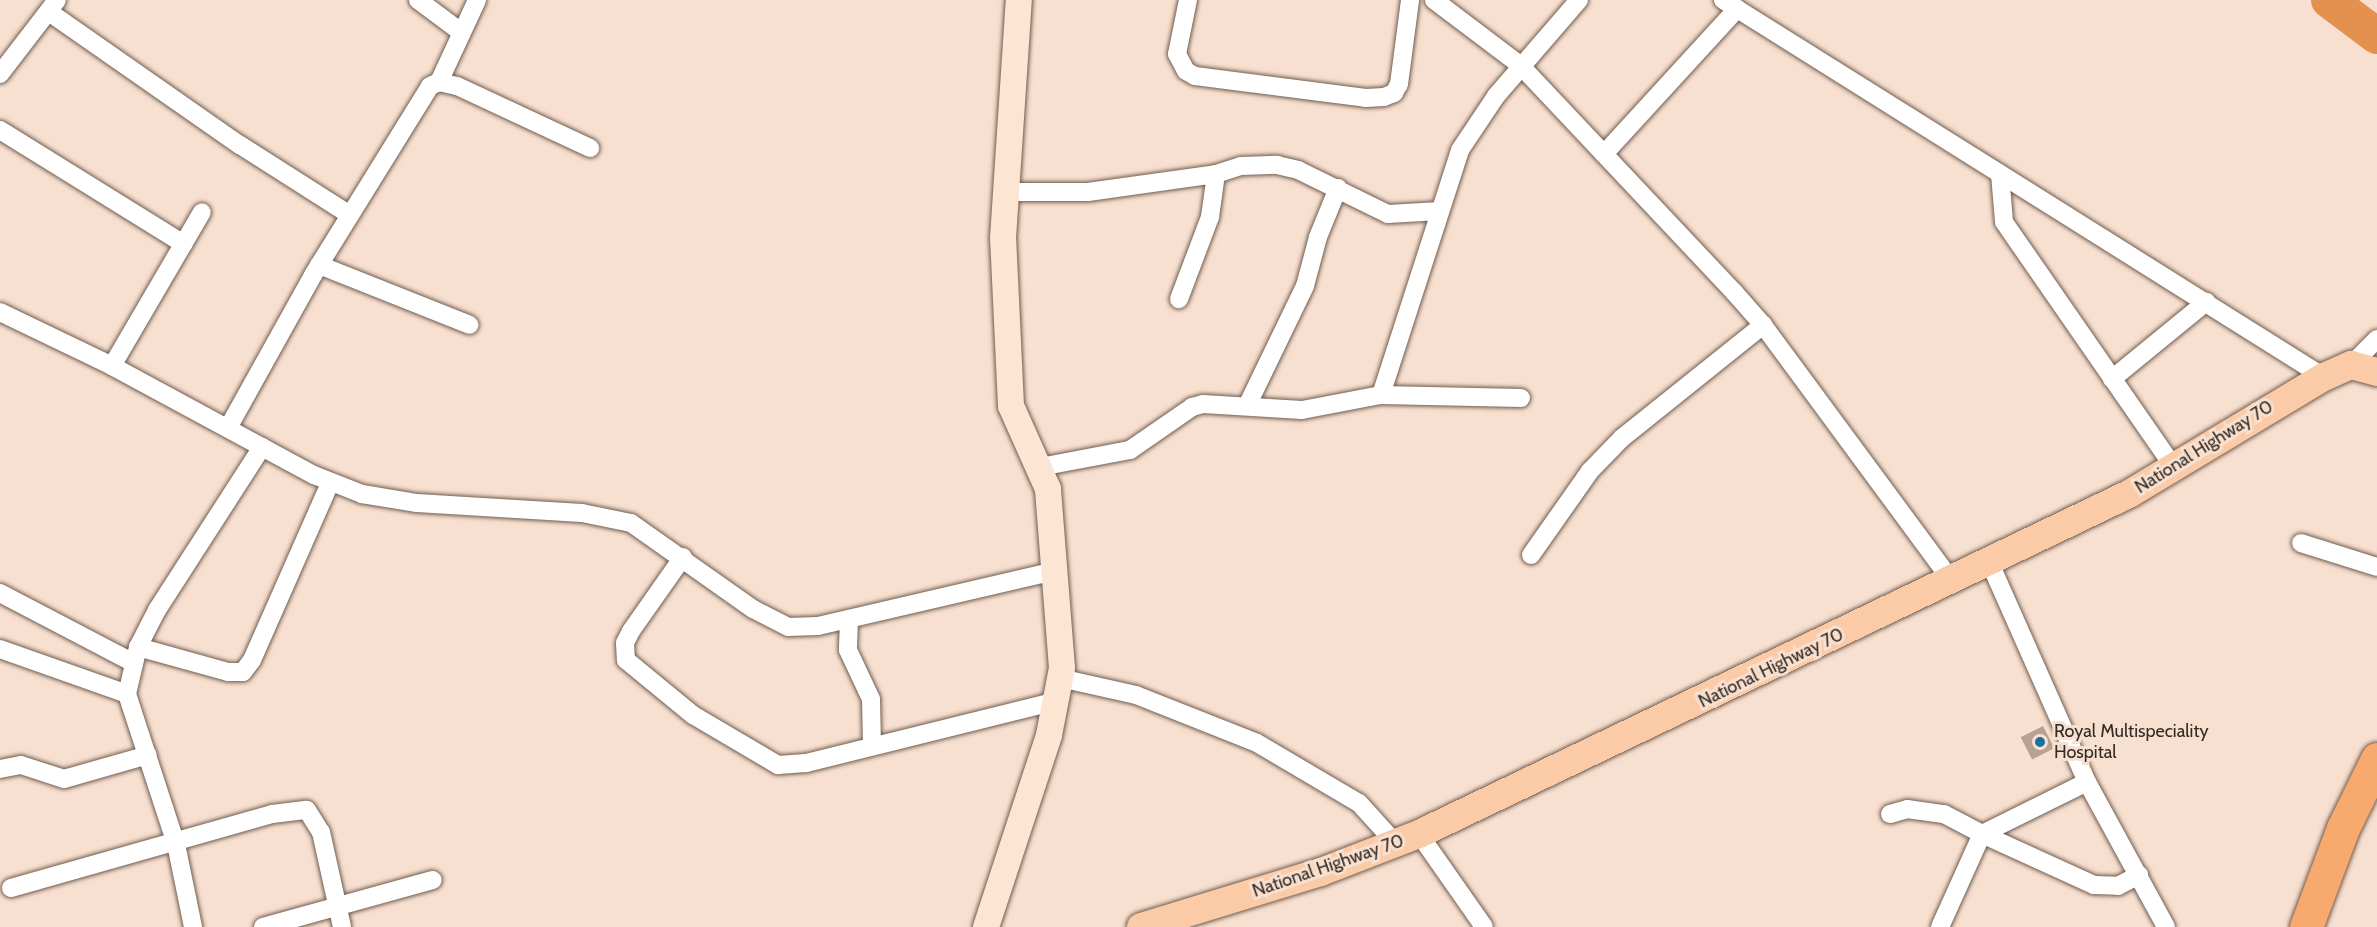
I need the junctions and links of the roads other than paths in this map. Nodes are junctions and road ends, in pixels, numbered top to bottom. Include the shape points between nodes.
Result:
1 (418, 0) edge
2 (477, 0) edge
3 (1019, 0) edge
4 (1188, 0) edge
5 (1410, 0) edge
6 (1434, 0) edge
7 (1579, 0) edge
8 (1730, 4) edge
9 (53, 6) edge
10 (461, 32) junction
11 (1520, 65) junction
12 (0, 74) edge
13 (439, 82) junction
14 (0, 130) edge
15 (590, 147) dead end
16 (1604, 154) junction
17 (1216, 174) junction
18 (2000, 174) junction
19 (1338, 188) junction
20 (1007, 192) junction
21 (1440, 211) junction
22 (202, 212) dead end
23 (350, 215) junction
24 (184, 244) junction
25 (319, 265) junction
26 (1179, 298) dead end
27 (2206, 302) junction
28 (0, 312) edge
29 (470, 325) dead end
30 (1763, 325) junction
31 (2377, 339) edge
32 (112, 366) junction
33 (2364, 368) edge
34 (2324, 376) junction
35 (2112, 379) junction
36 (1381, 395) junction
37 (1521, 398) dead end
38 (1247, 406) junction
39 (228, 428) junction
40 (262, 447) junction
41 (2173, 466) junction
42 (1040, 467) junction
43 (330, 483) junction
44 (2301, 543) dead end
45 (1531, 555) dead end
46 (682, 557) junction
47 (1989, 561) junction
48 (2377, 567) edge
49 (1054, 571) junction
50 (1952, 581) junction
51 (0, 593) edge
52 (849, 619) junction
53 (0, 649) edge
54 (136, 655) junction
55 (1058, 690) junction
56 (127, 694) junction
57 (872, 746) junction
58 (148, 755) junction
59 (2377, 759) edge
60 (0, 770) edge
61 (2087, 782) junction
62 (1890, 814) dead end
63 (1982, 834) junction
64 (1407, 839) junction
65 (176, 844) junction
66 (2139, 875) junction
67 (433, 880) dead end
68 (11, 888) dead end
69 (335, 904) junction
70 (193, 927) edge
71 (263, 927) edge
72 (342, 927) edge
73 (986, 927) edge
74 (1141, 927) edge
75 (1484, 927) edge
76 (1940, 927) edge
77 (2166, 927) edge
78 (2306, 927) edge

1 - 10 street
2 - 10 street
3 - 20 main road
4 - 5 street via 1177,54 1186,70 1195,76 1366,99 1384,98 1394,93 1399,84
6 - 11 street
7 - 11 street
8 - 16 street
8 - 18 street
9 - 12 street
9 - 23 street via 240,145
10 - 13 street
11 - 16 street
11 - 21 street via 1469,132 1452,167
13 - 15 street via 457,86
13 - 23 street via 421,96
14 - 24 street
16 - 30 street
17 - 19 street via 1241,166 1277,165
17 - 20 street via 1088,192
17 - 26 street via 1210,217
18 - 27 street
18 - 35 street via 2004,222
19 - 21 street via 1396,216
19 - 38 street via 1318,237 1305,286
20 - 42 main road via 1003,238 1011,406
21 - 36 street
22 - 24 street
23 - 25 street
24 - 32 street
25 - 29 street
25 - 39 street
27 - 34 street
27 - 35 street
28 - 32 street
30 - 45 street via 1622,438 1563,506
30 - 50 street
31 - 33 street
32 - 39 street
33 - 34 main road, National Highway 70
34 - 41 main road, National Highway 70
35 - 41 street
36 - 37 street
36 - 38 street via 1302,410
38 - 42 street via 1192,407 1130,450
39 - 40 street
40 - 43 street
40 - 54 street via 157,610
41 - 47 main road, National Highway 70 via 2129,494
42 - 49 main road via 1049,498
43 - 46 street via 393,501 611,517 643,529
43 - 54 street via 252,660 243,672
44 - 48 street
46 - 52 street via 778,624 802,628
46 - 57 street via 625,643 624,654 631,667 693,715 778,765 806,763
47 - 50 main road, National Highway 70
47 - 61 street
49 - 52 street
49 - 55 main road via 1062,638
50 - 64 main road, National Highway 70
51 - 54 street
52 - 57 street via 848,650 871,699
53 - 56 street
54 - 56 street
55 - 57 street
55 - 64 street via 1136,695 1257,743 1359,803
55 - 73 main road
56 - 58 street
58 - 60 street via 64,779 21,765
58 - 65 street
59 - 78 highway via 2343,828
61 - 63 street
61 - 66 street
62 - 63 street via 1907,809 1944,814
63 - 66 street via 2094,885 2118,886
63 - 76 street
64 - 74 main road, National Highway 70 via 1321,872
64 - 75 street
65 - 68 street
65 - 69 street via 272,814 307,810 321,831
65 - 70 street
66 - 77 street
67 - 69 street
69 - 71 street
69 - 72 street

